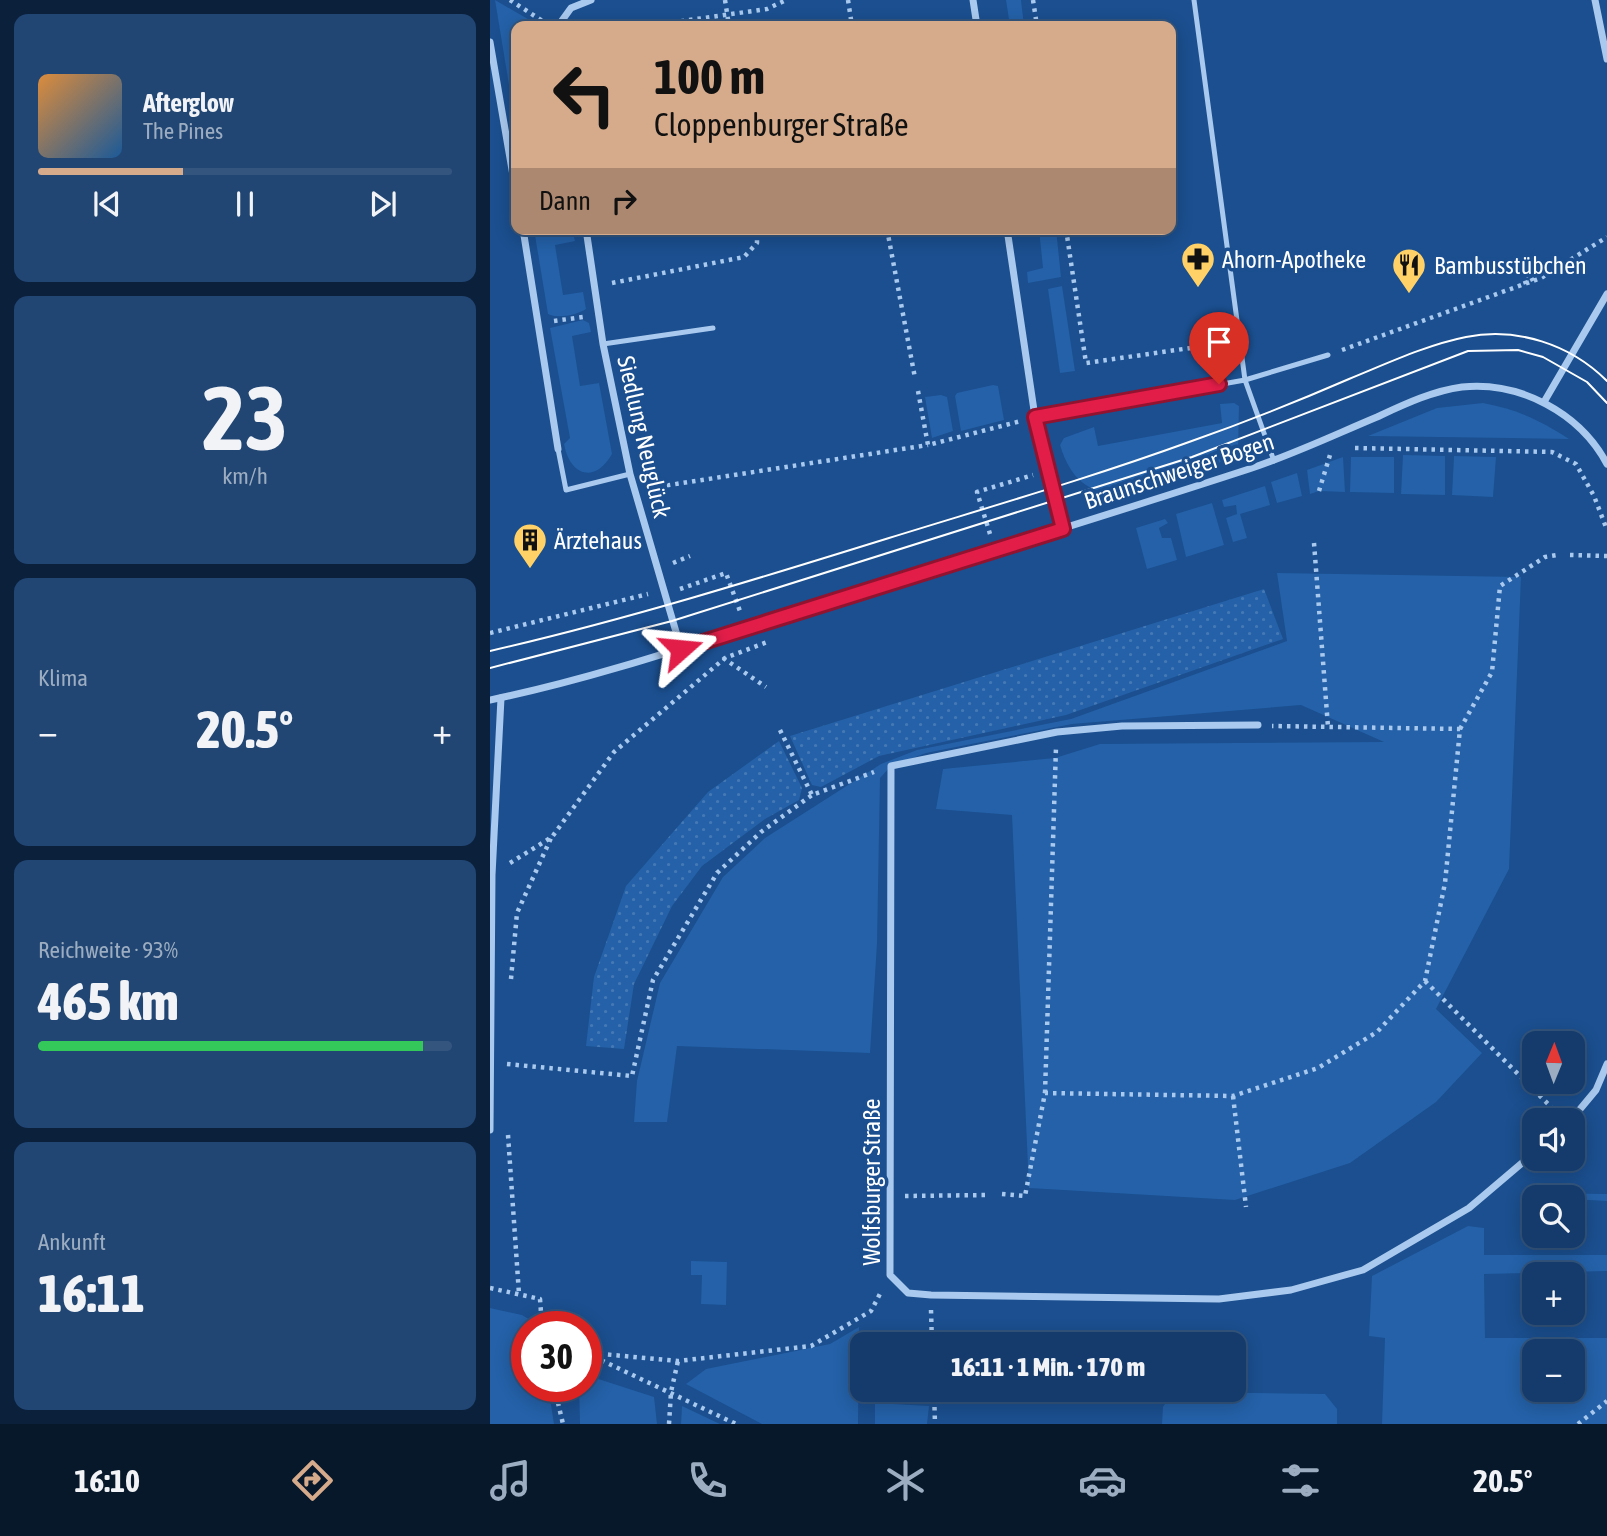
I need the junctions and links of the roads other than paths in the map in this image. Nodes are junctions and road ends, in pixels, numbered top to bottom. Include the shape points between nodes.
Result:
1 (591, 0) edge
2 (973, 0) edge
3 (1194, 0) edge
4 (1595, 0) edge
5 (560, 21) edge
6 (976, 21) edge
7 (490, 42) edge
8 (1607, 60) edge
9 (511, 164) edge
10 (524, 235) edge
11 (587, 235) edge
12 (1008, 235) edge
13 (1607, 294) edge
14 (713, 328) dead end
15 (603, 344) junction
16 (1328, 355) road end
17 (1245, 380) junction
18 (1544, 402) junction
19 (1035, 417) junction
20 (558, 449) joint
21 (1273, 461) junction
22 (1607, 464) edge
23 (630, 474) junction
24 (1063, 529) junction
25 (681, 649) junction
26 (500, 698) junction
27 (490, 700) edge
28 (1258, 725) road end
29 (491, 875) edge
30 (1607, 1064) edge
31 (1581, 1108) edge
32 (490, 1130) edge
33 (1522, 1163) edge

1 - 5 street via 571,8
2 - 6 street
3 - 17 lane
4 - 8 street
7 - 9 street
10 - 20 street
11 - 15 street, Siedlung Neuglück
12 - 19 street
13 - 18 street
14 - 15 lane
15 - 23 street, Siedlung Neuglück
16 - 17 lane
17 - 19 lane
17 - 21 lane
18 - 21 street, Braunschweiger Bogen via 1496,388 1461,387 1417,399
18 - 22 street via 1574,422
19 - 24 street
20 - 23 lane via 566,490
21 - 24 street, Braunschweiger Bogen
23 - 25 street, Siedlung Neuglück
24 - 25 street, Braunschweiger Bogen
25 - 26 street, Braunschweiger Bogen
26 - 27 street, Braunschweiger Bogen
26 - 29 street
28 - 33 street, Wolfsburger Straße via 1122,726 1057,732 891,766 890,1276 908,1293 931,1295 1219,1299 1292,1290 1363,1270 1469,1208
29 - 32 street
30 - 31 street via 1596,1090

